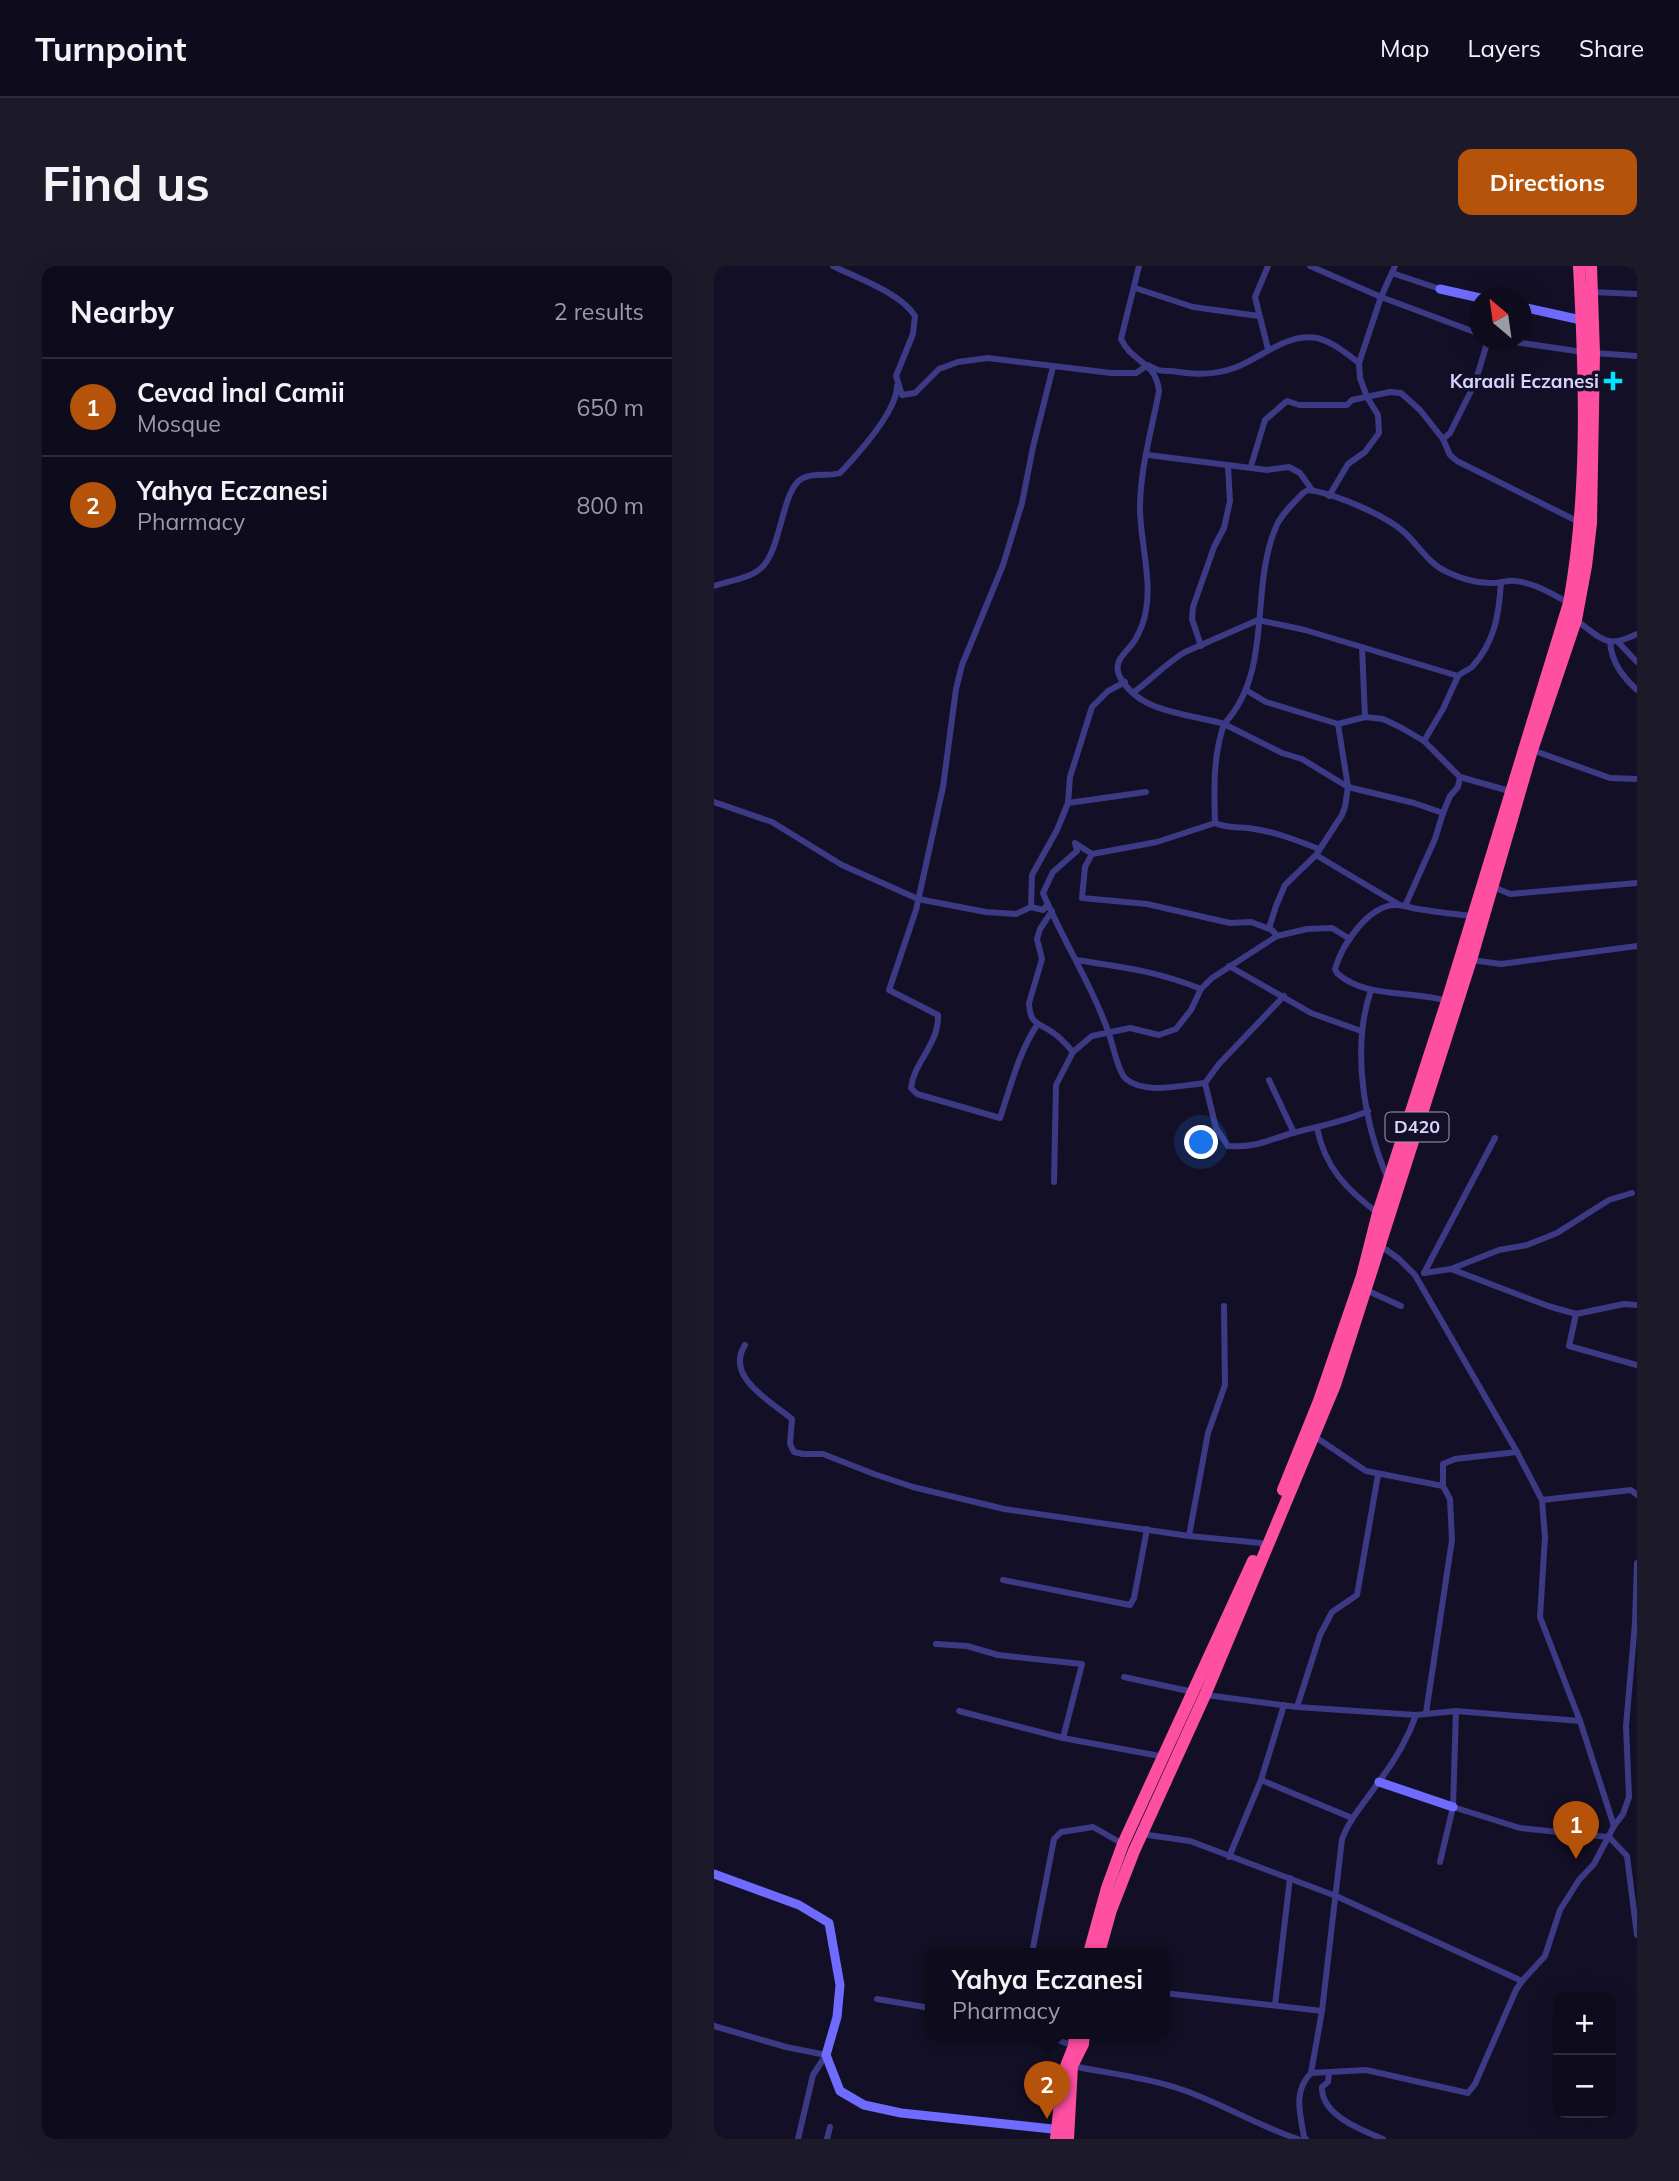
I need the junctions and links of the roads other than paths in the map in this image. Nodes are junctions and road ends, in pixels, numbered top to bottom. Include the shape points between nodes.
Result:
1 (833, 266) edge
2 (1139, 266) edge
3 (1268, 266) edge
4 (1310, 266) edge
5 (1395, 266) edge
6 (1579, 266) edge
7 (1591, 266) edge
8 (1392, 273) junction
9 (1135, 288) junction
10 (1440, 289) joint
11 (1592, 292) junction
12 (1637, 294) edge
13 (1469, 296) edge
14 (1381, 297) junction
15 (1532, 309) edge
16 (1259, 316) junction
17 (1581, 320) junction
18 (1469, 330) edge
19 (1532, 344) edge
20 (1268, 349) junction
21 (1485, 350) edge
22 (1588, 352) junction
23 (1637, 356) edge
24 (1359, 363) junction
25 (1148, 365) junction
26 (1053, 367) junction
27 (896, 380) junction
28 (1367, 397) junction
29 (1443, 439) junction
30 (1148, 455) junction
31 (1228, 466) junction
32 (1251, 466) junction
33 (1313, 490) junction
34 (1329, 496) junction
35 (1585, 523) junction
36 (1501, 582) junction
37 (714, 586) edge
38 (1574, 610) junction
39 (1258, 620) junction
40 (1637, 635) edge
41 (1610, 642) junction
42 (1619, 643) junction
43 (1201, 646) junction
44 (1362, 647) junction
45 (1637, 662) edge
46 (1458, 676) junction
47 (1125, 682) junction
48 (1246, 690) junction
49 (1637, 690) edge
50 (1134, 692) junction
51 (1365, 717) junction
52 (1224, 723) junction
53 (1338, 724) junction
54 (1424, 741) junction
55 (1532, 750) junction
56 (1460, 777) junction
57 (1637, 779) edge
58 (1348, 787) junction
59 (1146, 792) dead end
60 (1513, 793) junction
61 (714, 802) edge
62 (1068, 803) junction
63 (1443, 813) junction
64 (1215, 823) junction
65 (1318, 852) junction
66 (1093, 854) junction
67 (1637, 883) edge
68 (1491, 886) junction
69 (918, 899) junction
70 (1048, 904) junction
71 (1401, 905) junction
72 (1031, 908) junction
73 (1052, 911) junction
74 (1472, 916) junction
75 (1269, 928) junction
76 (1277, 936) junction
77 (1350, 939) junction
78 (1637, 946) edge
79 (1076, 960) junction
80 (1471, 960) junction
81 (1229, 966) junction
82 (1200, 989) junction
83 (1371, 990) junction
84 (1284, 996) junction
85 (1447, 1001) junction
86 (1037, 1025) junction
87 (1361, 1031) junction
88 (1109, 1034) junction
89 (1073, 1052) junction
90 (1269, 1080) dead end
91 (1205, 1083) junction
92 (1368, 1111) junction
93 (1317, 1128) junction
94 (1294, 1133) junction
95 (1495, 1138) dead end
96 (1054, 1182) dead end
97 (1392, 1188) junction
98 (1632, 1193) dead end
99 (1382, 1216) junction
100 (1381, 1246) junction
101 (1451, 1269) junction
102 (1424, 1273) junction
103 (1415, 1275) junction
104 (1366, 1290) junction
105 (1637, 1305) edge
106 (1224, 1306) dead end
107 (1401, 1306) dead end
108 (1576, 1314) junction
109 (746, 1345) dead end
110 (1637, 1365) edge
111 (1314, 1436) junction
112 (1517, 1452) junction
113 (1378, 1475) junction
114 (1443, 1486) junction
115 (1637, 1496) edge
116 (1542, 1500) junction
117 (1147, 1529) junction
118 (1189, 1536) junction
119 (1263, 1547) junction
120 (1637, 1563) edge
121 (1003, 1580) dead end
122 (1636, 1623) edge
123 (936, 1644) dead end
124 (1124, 1677) dead end
125 (1200, 1693) junction
126 (1284, 1706) junction
127 (1297, 1707) junction
128 (959, 1711) dead end
129 (1456, 1711) junction
130 (1426, 1713) junction
131 (1416, 1715) junction
132 (1580, 1721) junction
133 (1063, 1738) junction
134 (1169, 1758) junction
135 (1633, 1761) edge
136 (1261, 1780) junction
137 (1379, 1782) junction
138 (1453, 1807) junction
139 (1352, 1818) junction
140 (1614, 1826) junction
141 (1141, 1835) junction
142 (1609, 1837) junction
143 (1129, 1847) junction
144 (1228, 1857) junction
145 (1440, 1862) dead end
146 (714, 1874) edge
147 (1290, 1878) junction
148 (1336, 1896) junction
149 (1637, 1935) edge
150 (1033, 1948) edge
151 (1090, 1948) edge
152 (1100, 1948) edge
153 (1521, 1980) junction
154 (1170, 1994) edge
155 (877, 1998) dead end
156 (1275, 2005) junction
157 (925, 2007) edge
158 (1322, 2011) junction
159 (714, 2026) edge
160 (1079, 2039) edge
161 (826, 2055) junction
162 (1072, 2066) junction
163 (1311, 2073) junction
164 (1329, 2074) junction
165 (830, 2127) dead end
166 (1062, 2135) edge
167 (797, 2139) edge
168 (827, 2139) edge
169 (1298, 2139) edge
170 (1306, 2139) edge
171 (1383, 2139) edge

1 - 27 street via 907,305 915,316
2 - 9 street
3 - 16 street via 1255,297
4 - 14 street
5 - 8 street
6 - 17 highway, D420
7 - 11 highway, D420
8 - 10 street
8 - 14 street
9 - 16 street via 1193,307
9 - 25 street via 1121,339
10 - 13 street
11 - 12 street
11 - 22 highway, D420
14 - 18 street
14 - 24 street
15 - 17 street
16 - 20 street
17 - 22 highway, D420
19 - 22 street
20 - 24 street via 1315,338 1340,348
20 - 25 street via 1225,371 1160,372
21 - 29 street via 1475,383
22 - 23 street
22 - 35 highway, D420
24 - 28 street
25 - 26 street via 1136,373
25 - 30 street via 1158,381 1158,391
26 - 27 street via 988,358 958,362 939,369 915,393 902,395
26 - 69 street via 1023,503 956,690 943,787
27 - 37 street via 898,389 884,418 847,465 839,473 801,478 792,489 763,567
28 - 29 street via 1401,393
28 - 32 street via 1347,405 1287,401 1265,421
28 - 34 street via 1378,415 1379,433 1365,452 1348,464
29 - 35 street via 1457,461
30 - 31 street
30 - 47 street via 1140,511 1147,606 1135,642 1119,663
31 - 32 street
31 - 43 street via 1230,501 1224,528 1193,607
32 - 33 street via 1295,469
33 - 34 street
33 - 39 street via 1303,493 1277,524 1268,550
34 - 36 street via 1390,521 1444,571 1475,582
35 - 38 highway, D420 via 1587,566
36 - 38 street via 1513,580 1544,590
36 - 46 street via 1496,628 1470,668
38 - 41 street
38 - 55 highway, D420
38 - 60 highway, D420 via 1553,658
39 - 43 street
39 - 44 street
39 - 48 street
40 - 42 street
41 - 42 street
41 - 49 street via 1615,665
42 - 45 street
43 - 50 street via 1173,659
44 - 46 street
44 - 51 street
46 - 54 street
47 - 50 street
47 - 62 street via 1092,707 1070,777
48 - 52 street
48 - 53 street via 1266,702
50 - 52 street via 1145,704
51 - 53 street
51 - 54 street via 1383,719
52 - 58 street
52 - 64 street via 1214,768
53 - 58 street
54 - 56 street
55 - 57 street via 1610,778
55 - 60 highway, D420
56 - 60 street
56 - 63 street
58 - 63 street
58 - 65 street via 1342,816
59 - 62 street
60 - 68 highway, D420
60 - 74 highway, D420
61 - 69 street via 772,822 842,864
62 - 72 street via 1032,875
63 - 71 street via 1435,839
64 - 65 street via 1284,835
64 - 66 street via 1157,842
65 - 71 street
65 - 75 street via 1285,885
66 - 70 street via 1075,843 1077,851 1048,879 1043,893
66 - 75 street via 1085,867 1082,898 1147,904
67 - 68 street via 1510,894
68 - 80 highway, D420
69 - 72 street via 1004,914
69 - 86 street via 890,990 938,1015 938,1026 911,1088 917,1094 1000,1118 1017,1063
70 - 72 street via 1043,910
70 - 73 street
71 - 74 street
71 - 77 street via 1384,906
73 - 79 street
73 - 86 street via 1037,939 1042,967 1029,1003
74 - 85 highway, D420
75 - 76 street
76 - 77 street via 1332,928
76 - 81 street
77 - 83 street via 1335,969 1343,978
78 - 80 street via 1501,964
79 - 82 street via 1127,966
79 - 88 street
80 - 97 highway, D420
81 - 82 street
81 - 84 street
82 - 88 street via 1183,1023 1167,1034 1130,1028
83 - 85 street
83 - 87 street
84 - 87 street via 1311,1013
84 - 91 street
85 - 97 highway, D420
86 - 89 street via 1055,1033
87 - 92 street
88 - 89 street via 1092,1036
88 - 91 street via 1126,1079 1151,1088
89 - 96 street via 1056,1085
90 - 94 street
91 - 94 street via 1216,1128 1228,1146 1256,1146
92 - 93 street
92 - 97 street
93 - 94 street
93 - 99 street via 1327,1162
95 - 102 street
97 - 99 highway, D420
98 - 101 street via 1609,1200 1557,1233
99 - 100 highway, D420
99 - 119 highway, D420
100 - 103 street
100 - 104 highway, D420
101 - 102 street
101 - 108 street
102 - 103 street
103 - 112 street
104 - 107 street
104 - 111 highway, D420
105 - 108 street
106 - 118 street via 1225,1385 1208,1433
108 - 110 street via 1569,1346
109 - 117 street via 741,1367 756,1391 792,1419 790,1444 794,1451 823,1454 874,1474 1004,1510
111 - 113 street
111 - 119 highway, D420
112 - 114 street via 1443,1464
112 - 116 street
113 - 114 street
113 - 127 street via 1357,1595 1332,1612
114 - 130 street via 1450,1499 1452,1540
115 - 116 street via 1631,1490
116 - 132 street via 1545,1537 1540,1617
117 - 118 street
117 - 121 street via 1130,1605
118 - 119 street
119 - 125 highway, D420
120 - 122 street
122 - 135 street via 1626,1726
123 - 133 street via 1082,1664
124 - 125 street
125 - 126 street
125 - 134 highway, D420
126 - 127 street
126 - 136 street
127 - 131 street
128 - 133 street
129 - 130 street
129 - 132 street
129 - 138 street
130 - 131 street
131 - 137 street via 1407,1740
132 - 140 street
133 - 134 street
134 - 141 highway, D420
134 - 143 highway, D420
135 - 140 street via 1629,1797
136 - 139 street
136 - 144 street
137 - 138 street
137 - 139 street
138 - 142 street via 1520,1828
138 - 145 street
139 - 148 street via 1342,1839
140 - 142 street
141 - 143 highway, D420
141 - 144 street via 1190,1841
142 - 149 street via 1627,1856
142 - 153 street via 1560,1910 1545,1956
143 - 150 street via 1093,1827 1062,1832 1054,1839
143 - 151 highway, D420 via 1106,1890
143 - 152 highway, D420
144 - 147 street
146 - 161 street via 799,1905 829,1923 840,1985
147 - 148 street
147 - 156 street
148 - 153 street
148 - 158 street
153 - 164 street via 1468,2093 1366,2070
154 - 156 street
155 - 157 street
156 - 158 street
158 - 163 street
159 - 161 street
160 - 162 highway
160 - 166 highway via 1063,2074
161 - 166 street via 840,2091 864,2105
161 - 167 street via 813,2075
162 - 166 highway
162 - 169 street via 1181,2089
163 - 164 street
163 - 170 street via 1298,2096
164 - 171 street via 1322,2096 1333,2112
165 - 168 street

